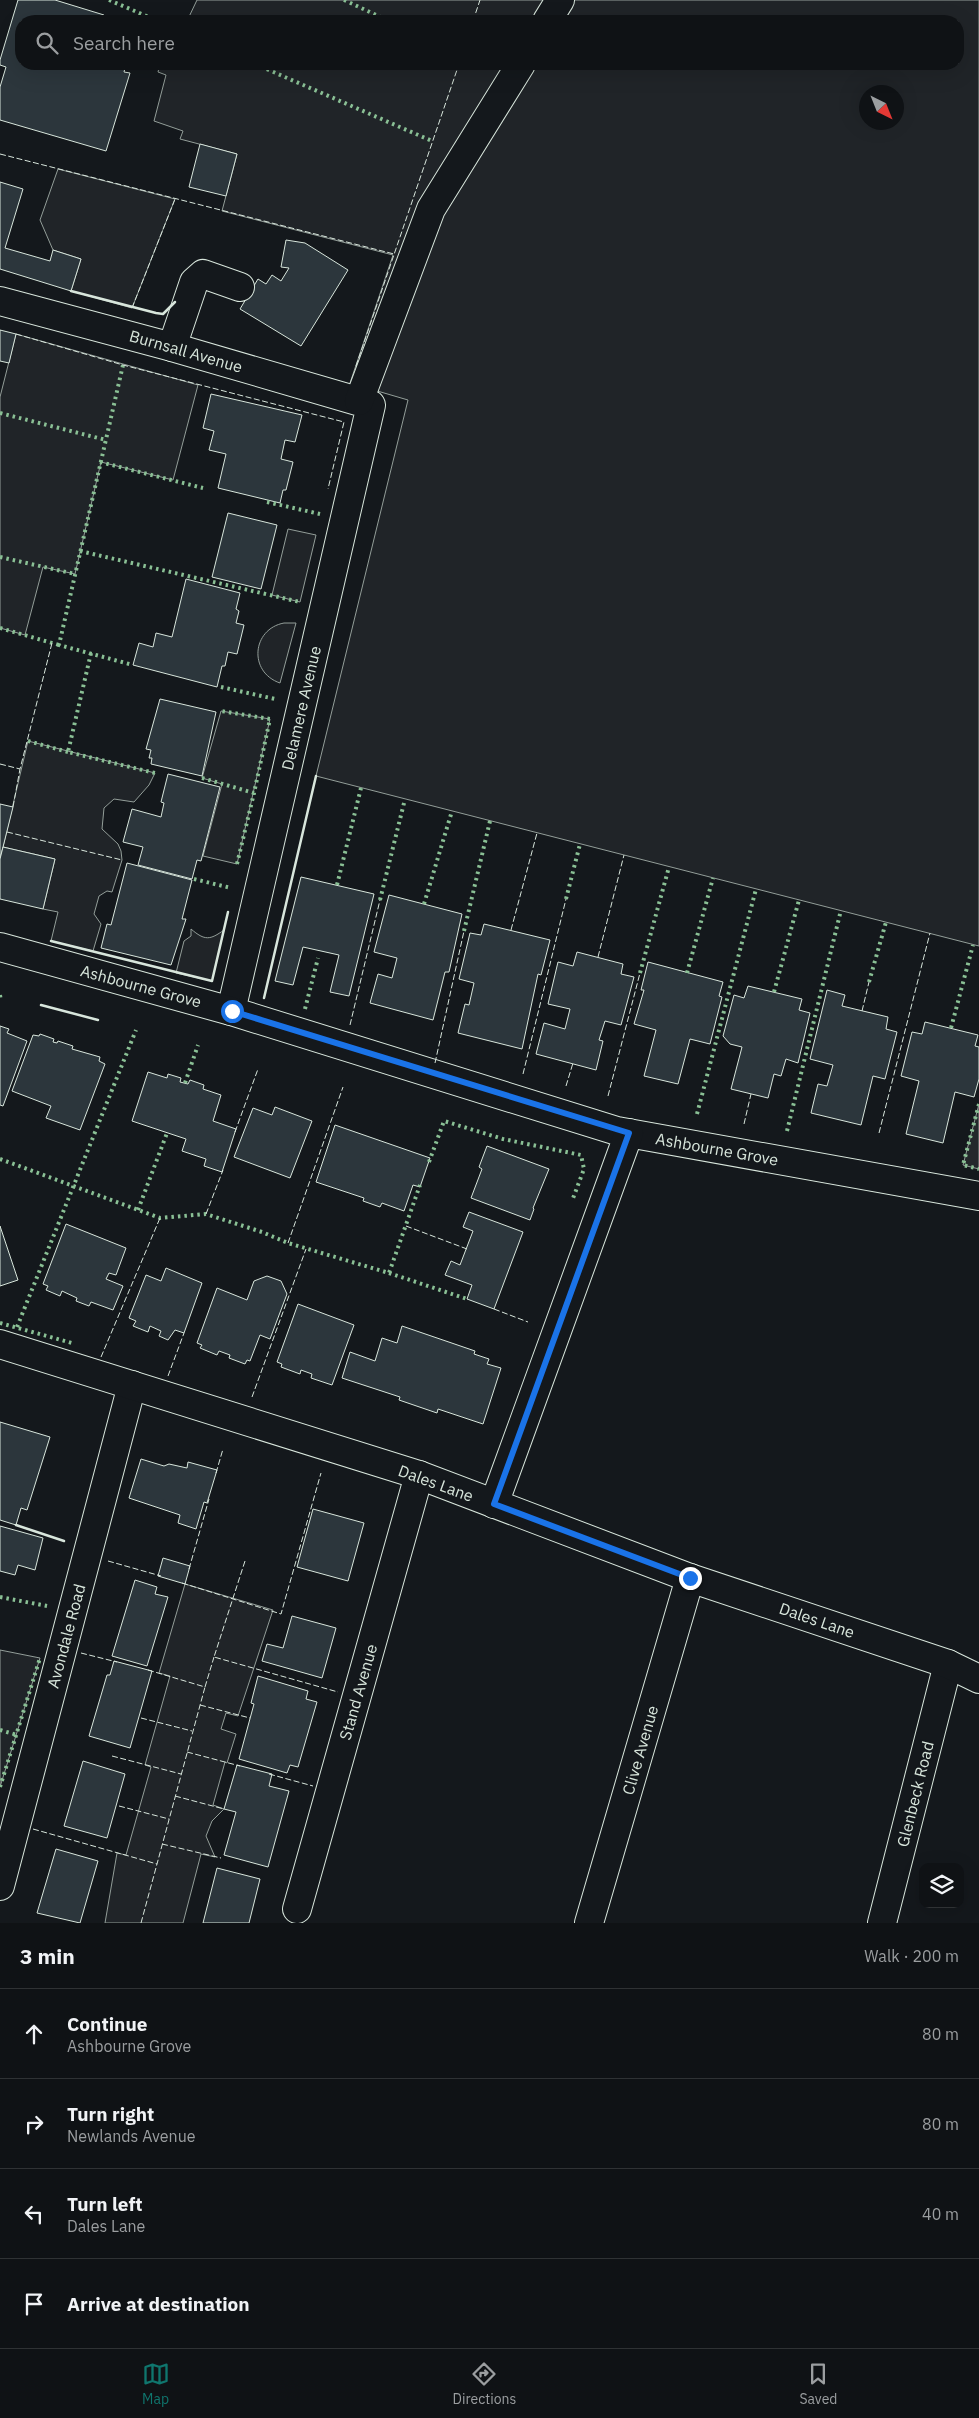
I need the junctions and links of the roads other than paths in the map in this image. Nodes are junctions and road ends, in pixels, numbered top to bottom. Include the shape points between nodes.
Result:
1 (560, 0) edge
2 (551, 15) edge
3 (517, 70) edge
4 (240, 288) dead end
5 (0, 301) edge
6 (172, 346) junction
7 (365, 403) junction
8 (0, 947) edge
9 (232, 1011) junction
10 (629, 1133) junction
11 (979, 1196) edge
12 (0, 1344) edge
13 (132, 1386) junction
14 (419, 1475) junction
15 (494, 1504) junction
16 (690, 1578) junction
17 (948, 1664) junction
18 (979, 1679) edge
19 (0, 1886) edge
20 (297, 1909) dead end
21 (589, 1923) edge
22 (882, 1923) edge

1 - 2 street
3 - 7 street, Delamere Avenue via 431,209
4 - 6 street via 203,274 194,282
5 - 6 street, Burnsall Avenue
6 - 7 street, Burnsall Avenue
7 - 9 street, Delamere Avenue
8 - 9 street, Ashbourne Grove
9 - 10 street, Ashbourne Grove
10 - 11 street, Ashbourne Grove
10 - 15 street
12 - 13 street, Dales Lane
13 - 14 street, Dales Lane
13 - 19 street, Avondale Road
14 - 15 street, Dales Lane
14 - 20 street, Stand Avenue
15 - 16 street, Dales Lane
16 - 17 street, Dales Lane
16 - 21 street, Clive Avenue
17 - 18 street, Dales Lane
17 - 22 street, Glenbeck Road

